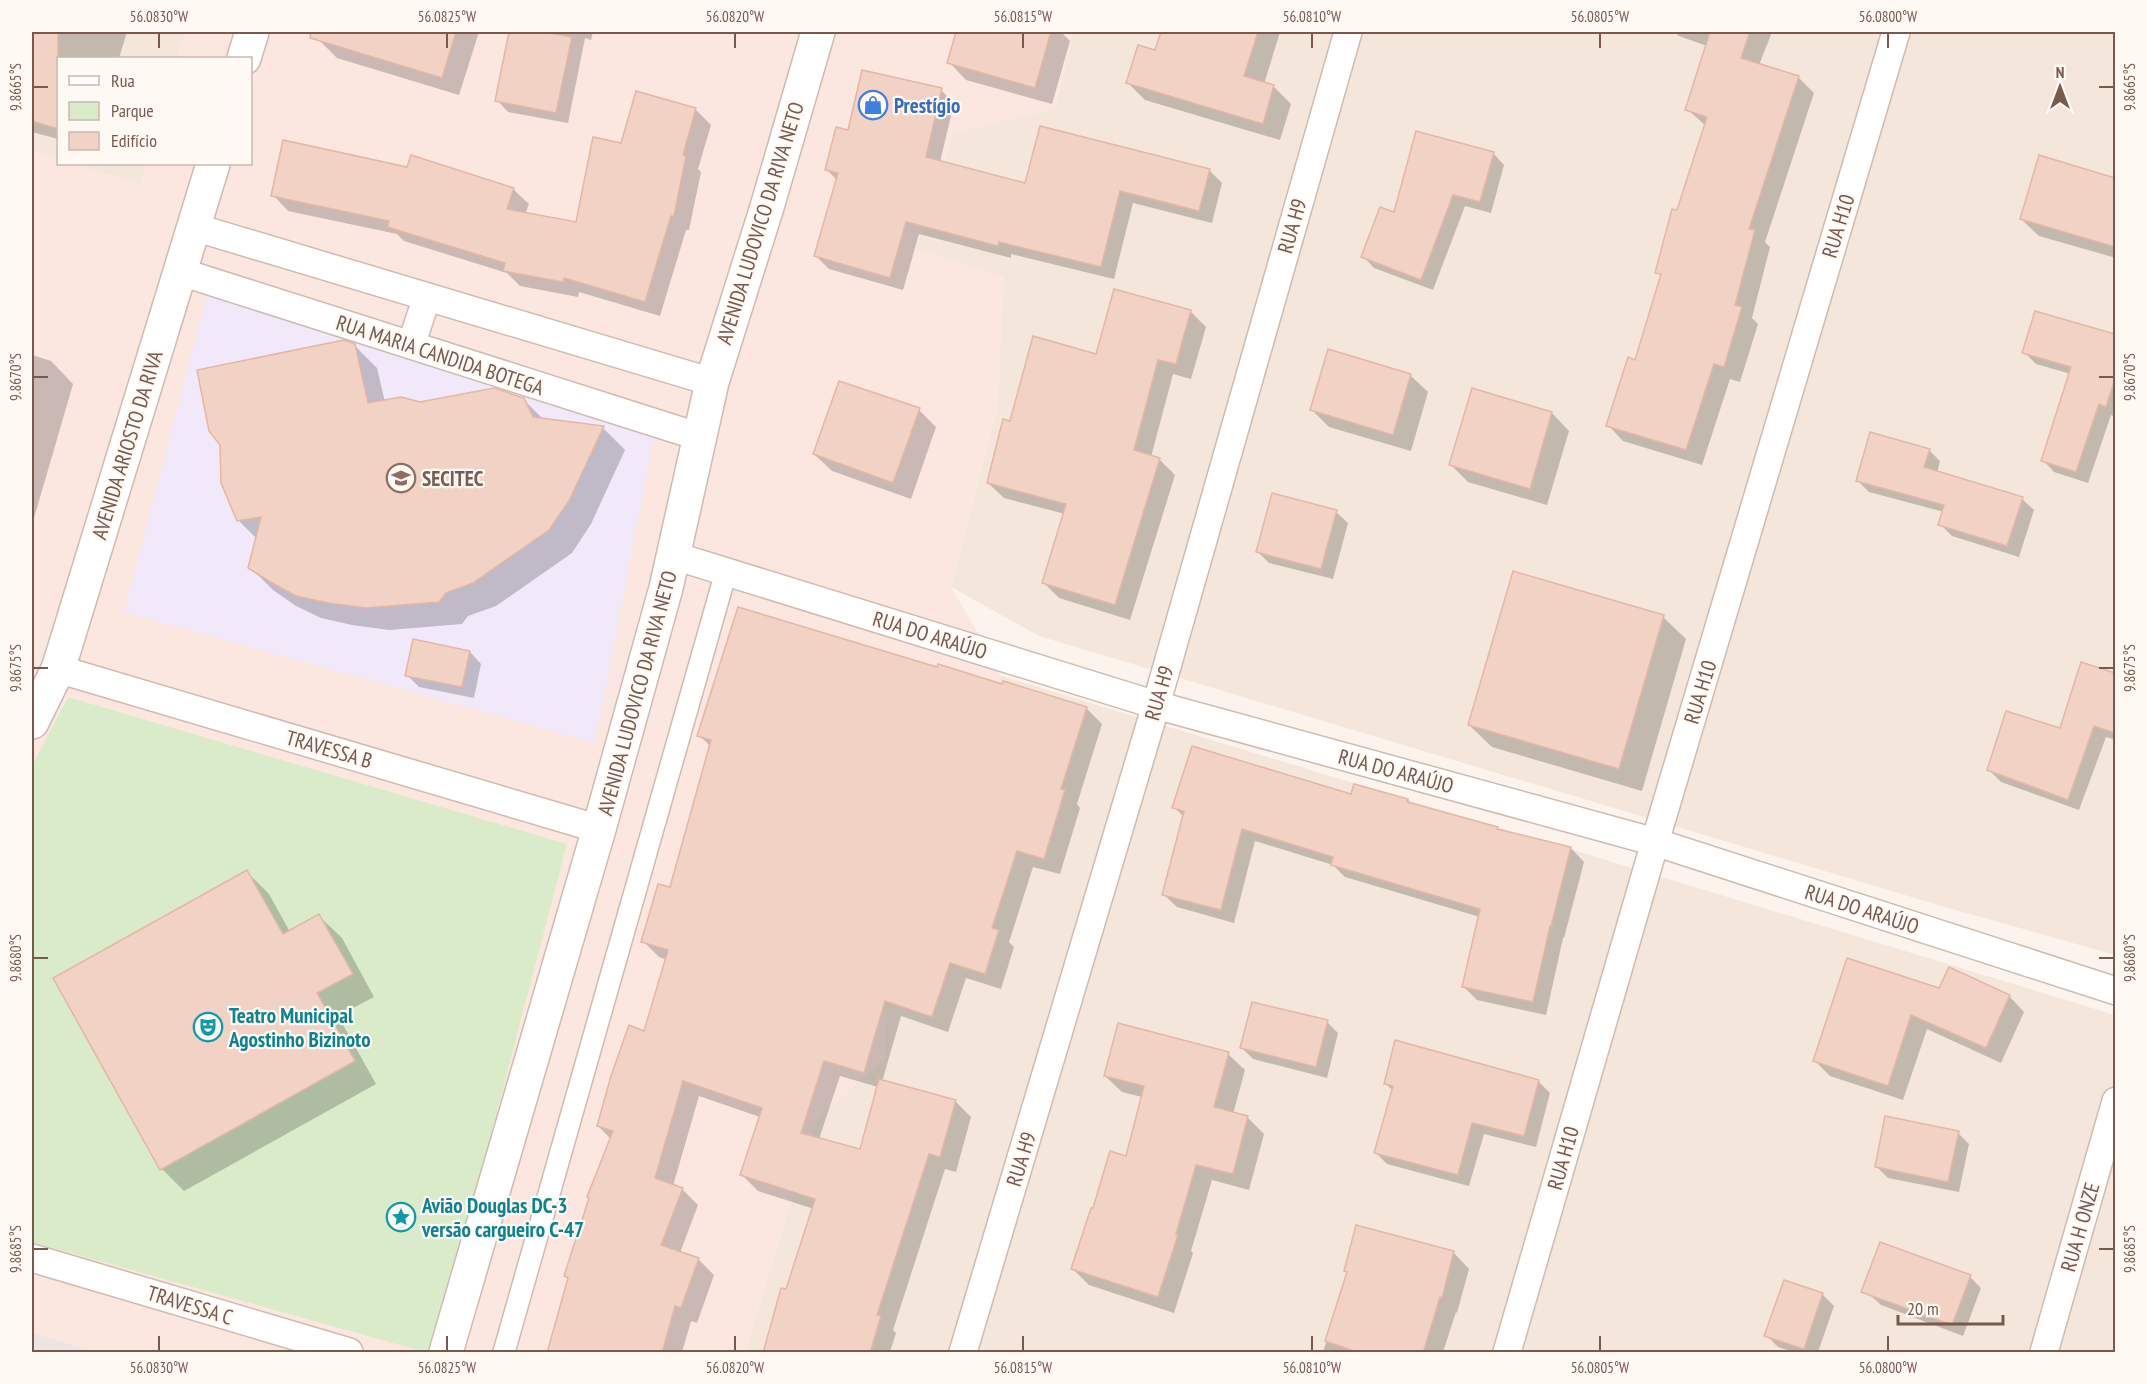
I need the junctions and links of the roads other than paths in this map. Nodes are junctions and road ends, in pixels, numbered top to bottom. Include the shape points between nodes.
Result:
1 (252, 32) edge
2 (818, 32) edge
3 (1348, 32) edge
4 (1896, 32) edge
5 (244, 57) edge
6 (213, 165) edge
7 (195, 227) junction
8 (181, 272) junction
9 (427, 297) junction
10 (411, 345) junction
11 (712, 382) junction
12 (700, 437) junction
13 (675, 556) junction
14 (726, 572) junction
15 (58, 669) junction
16 (1156, 705) junction
17 (32, 722) edge
18 (600, 828) junction
19 (1655, 842) junction
20 (2115, 991) edge
21 (2115, 1101) edge
22 (32, 1258) edge
23 (349, 1353) edge
24 (446, 1353) edge
25 (504, 1353) edge
26 (963, 1353) edge
27 (1506, 1353) edge
28 (2044, 1353) edge

1 - 5 street
2 - 11 street, AVENIDA LUDOVICO DA RIVA NETO
3 - 16 street, RUA H9
4 - 19 street, RUA H10
6 - 7 street, AVENIDA ARIOSTO DA RIVA
7 - 8 street, AVENIDA ARIOSTO DA RIVA
7 - 9 street
8 - 10 street, RUA MARIA CANDIDA BOTEGA
8 - 15 street, AVENIDA ARIOSTO DA RIVA
9 - 10 street
9 - 11 street
10 - 12 street, RUA MARIA CANDIDA BOTEGA
11 - 12 street, AVENIDA LUDOVICO DA RIVA NETO
12 - 13 street, AVENIDA LUDOVICO DA RIVA NETO
13 - 14 street, RUA DO ARAÚJO
13 - 18 street, AVENIDA LUDOVICO DA RIVA NETO
14 - 16 street, RUA DO ARAÚJO
14 - 25 street
15 - 17 street, AVENIDA ARIOSTO DA RIVA
15 - 18 street, TRAVESSA B
16 - 19 street, RUA DO ARAÚJO
16 - 26 street, RUA H9
18 - 24 street, AVENIDA LUDOVICO DA RIVA NETO
19 - 20 street, RUA DO ARAÚJO
19 - 27 street, RUA H10
21 - 28 street, RUA H ONZE
22 - 23 street, TRAVESSA C

